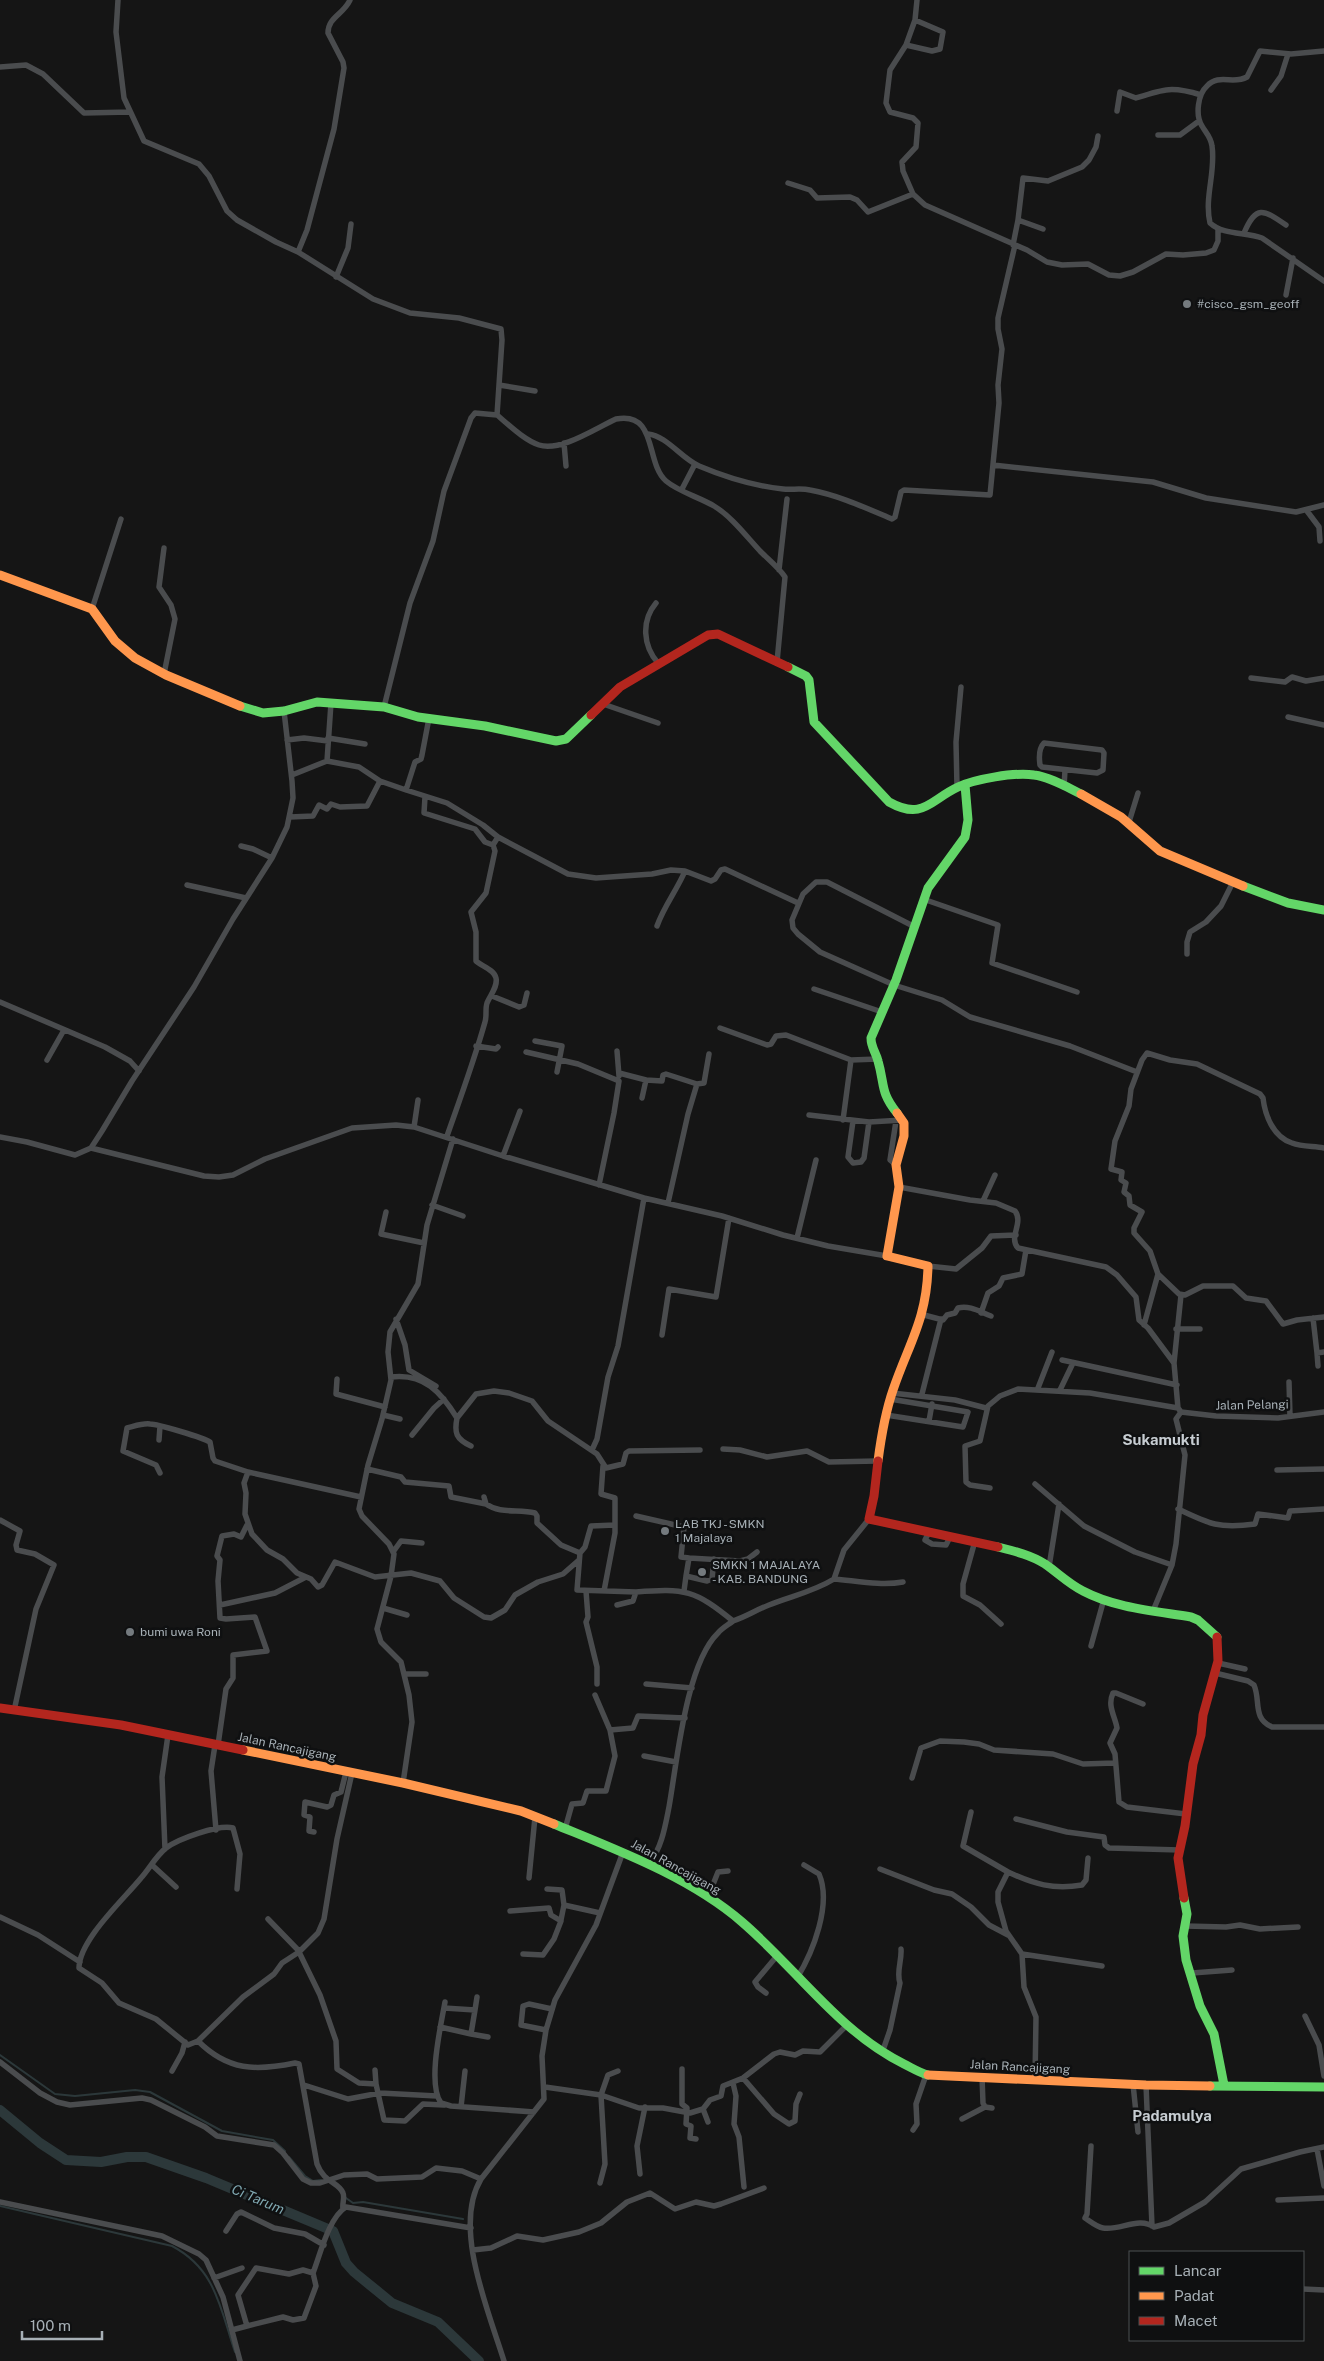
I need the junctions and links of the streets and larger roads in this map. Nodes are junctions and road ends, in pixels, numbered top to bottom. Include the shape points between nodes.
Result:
1 (118, 0) edge
2 (350, 0) edge
3 (917, 0) edge
4 (915, 20) junction
5 (906, 45) junction
6 (1324, 51) edge
7 (1288, 54) junction
8 (0, 67) edge
9 (1271, 90) dead end
10 (1201, 95) junction
11 (1117, 111) dead end
12 (130, 112) junction
13 (1200, 121) junction
14 (1158, 135) dead end
15 (1098, 136) dead end
16 (788, 184) dead end
17 (913, 194) junction
18 (1018, 220) junction
19 (351, 224) dead end
20 (1286, 225) dead end
21 (1043, 228) dead end
22 (1218, 230) junction
23 (1244, 233) junction
24 (1014, 245) junction
25 (298, 252) junction
26 (1293, 258) junction
27 (336, 277) junction
28 (1324, 281) edge
29 (1286, 295) dead end
30 (500, 385) junction
31 (535, 392) dead end
32 (497, 415) junction
33 (648, 434) junction
34 (564, 443) junction
35 (695, 464) junction
36 (993, 464) junction
37 (566, 466) dead end
38 (682, 489) junction
39 (787, 499) dead end
40 (1324, 505) edge
41 (1307, 511) junction
42 (122, 519) dead end
43 (1320, 540) dead end
44 (164, 548) dead end
45 (779, 570) junction
46 (0, 574) edge
47 (656, 603) dead end
48 (92, 609) junction
49 (777, 662) junction
50 (658, 664) junction
51 (164, 674) junction
52 (1251, 678) dead end
53 (1324, 678) edge
54 (961, 687) dead end
55 (331, 703) junction
56 (603, 704) junction
57 (384, 707) junction
58 (284, 711) junction
59 (1288, 717) dead end
60 (429, 718) junction
61 (658, 723) dead end
62 (1324, 725) edge
63 (287, 740) junction
64 (328, 740) junction
65 (365, 744) dead end
66 (327, 761) junction
67 (1065, 770) junction
68 (292, 775) junction
69 (380, 781) junction
70 (961, 786) junction
71 (1064, 787) junction
72 (406, 790) junction
73 (1138, 793) dead end
74 (425, 797) junction
75 (290, 817) junction
76 (1129, 822) junction
77 (498, 837) junction
78 (493, 844) junction
79 (241, 846) dead end
80 (272, 858) junction
81 (684, 871) junction
82 (1233, 882) junction
83 (187, 885) dead end
84 (246, 898) junction
85 (923, 900) junction
86 (798, 902) junction
87 (1324, 910) edge
88 (657, 926) dead end
89 (915, 926) junction
90 (1187, 954) dead end
91 (894, 985) junction
92 (814, 989) dead end
93 (1077, 992) dead end
94 (527, 993) dead end
95 (492, 996) junction
96 (0, 1002) edge
97 (882, 1012) junction
98 (720, 1028) dead end
99 (64, 1030) junction
100 (536, 1041) dead end
101 (476, 1046) junction
102 (498, 1046) dead end
103 (618, 1051) dead end
104 (526, 1052) dead end
105 (709, 1054) dead end
106 (878, 1059) junction
107 (47, 1060) dead end
108 (851, 1060) junction
109 (559, 1061) junction
110 (139, 1071) junction
111 (557, 1072) dead end
112 (1137, 1072) junction
113 (619, 1074) junction
114 (646, 1080) junction
115 (619, 1081) junction
116 (697, 1084) junction
117 (642, 1098) dead end
118 (418, 1100) dead end
119 (520, 1111) dead end
120 (809, 1115) dead end
121 (843, 1120) junction
122 (853, 1120) junction
123 (899, 1120) junction
124 (870, 1122) junction
125 (414, 1127) junction
126 (0, 1137) edge
127 (450, 1138) junction
128 (91, 1148) junction
129 (1324, 1148) edge
130 (503, 1156) junction
131 (816, 1160) dead end
132 (995, 1175) dead end
133 (599, 1185) junction
134 (899, 1187) junction
135 (644, 1198) junction
136 (983, 1201) junction
137 (668, 1203) junction
138 (432, 1205) junction
139 (386, 1212) dead end
140 (462, 1216) dead end
141 (729, 1218) junction
142 (1016, 1235) junction
143 (797, 1238) junction
144 (424, 1243) junction
145 (1026, 1250) junction
146 (887, 1256) junction
147 (928, 1266) junction
148 (1158, 1274) junction
149 (1181, 1295) junction
150 (982, 1313) junction
151 (924, 1315) junction
152 (991, 1316) dead end
153 (1324, 1317) edge
154 (1313, 1318) junction
155 (396, 1319) junction
156 (941, 1320) junction
157 (1144, 1324) junction
158 (1176, 1329) junction
159 (1200, 1329) dead end
160 (662, 1335) dead end
161 (1052, 1352) dead end
162 (1321, 1353) edge
163 (1062, 1360) dead end
164 (1174, 1362) junction
165 (1073, 1363) junction
166 (1318, 1366) dead end
167 (391, 1377) junction
168 (337, 1379) dead end
169 (1289, 1382) dead end
170 (1178, 1385) junction
171 (436, 1386) dead end
172 (1038, 1388) junction
173 (1060, 1390) junction
174 (922, 1394) junction
175 (891, 1396) junction
176 (444, 1399) junction
177 (932, 1404) junction
178 (385, 1407) junction
179 (986, 1408) junction
180 (1179, 1410) junction
181 (1324, 1412) edge
182 (383, 1415) junction
183 (886, 1415) junction
184 (1290, 1416) junction
185 (457, 1418) junction
186 (400, 1419) dead end
187 (929, 1421) junction
188 (160, 1426) junction
189 (412, 1436) dead end
190 (159, 1440) dead end
191 (471, 1446) dead end
192 (723, 1449) dead end
193 (592, 1450) junction
194 (700, 1450) dead end
195 (877, 1461) junction
196 (602, 1466) junction
197 (1324, 1469) edge
198 (367, 1470) junction
199 (1277, 1470) dead end
200 (248, 1472) junction
201 (160, 1473) dead end
202 (1034, 1484) dead end
203 (990, 1488) dead end
204 (484, 1497) dead end
205 (361, 1498) junction
206 (486, 1504) junction
207 (1059, 1504) junction
208 (1178, 1509) junction
209 (1324, 1509) edge
210 (636, 1516) dead end
211 (0, 1520) edge
212 (869, 1520) junction
213 (247, 1524) junction
214 (615, 1524) junction
215 (975, 1541) junction
216 (422, 1543) dead end
217 (393, 1552) junction
218 (757, 1552) dead end
219 (580, 1553) junction
220 (689, 1558) junction
221 (579, 1560) junction
222 (714, 1560) junction
223 (1172, 1565) junction
224 (1049, 1567) junction
225 (391, 1576) junction
226 (686, 1576) junction
227 (306, 1577) junction
228 (834, 1578) junction
229 (904, 1582) dead end
230 (684, 1590) junction
231 (586, 1591) junction
232 (604, 1591) junction
233 (636, 1592) junction
234 (1104, 1599) junction
235 (220, 1605) junction
236 (617, 1605) dead end
237 (383, 1608) junction
238 (1153, 1611) junction
239 (407, 1615) dead end
240 (733, 1621) junction
241 (1001, 1624) dead end
242 (1091, 1646) dead end
243 (1218, 1663) junction
244 (1245, 1669) dead end
245 (1215, 1673) junction
246 (405, 1674) junction
247 (426, 1674) dead end
248 (597, 1684) dead end
249 (646, 1684) dead end
250 (692, 1688) junction
251 (595, 1695) dead end
252 (1143, 1704) dead end
253 (0, 1708) edge
254 (14, 1711) junction
255 (685, 1718) junction
256 (1324, 1727) edge
257 (610, 1730) junction
258 (168, 1735) junction
259 (216, 1745) junction
260 (644, 1756) dead end
261 (676, 1762) junction
262 (1116, 1763) junction
263 (349, 1772) junction
264 (912, 1778) dead end
265 (403, 1783) junction
266 (971, 1812) dead end
267 (1186, 1814) junction
268 (535, 1817) junction
269 (1016, 1818) dead end
270 (565, 1829) junction
271 (216, 1830) junction
272 (314, 1832) dead end
273 (165, 1849) junction
274 (1180, 1850) junction
275 (623, 1852) junction
276 (1088, 1858) dead end
277 (649, 1864) junction
278 (152, 1865) junction
279 (804, 1865) dead end
280 (880, 1869) dead end
281 (728, 1871) dead end
282 (1008, 1872) junction
283 (529, 1878) dead end
284 (176, 1887) dead end
285 (236, 1889) dead end
286 (547, 1889) dead end
287 (708, 1898) junction
288 (564, 1905) junction
289 (510, 1911) dead end
290 (600, 1913) junction
291 (0, 1917) edge
292 (268, 1919) dead end
293 (561, 1920) junction
294 (1185, 1926) junction
295 (1298, 1927) dead end
296 (1008, 1935) junction
297 (901, 1948) dead end
298 (299, 1951) junction
299 (523, 1954) dead end
300 (1022, 1954) junction
301 (776, 1957) junction
302 (80, 1962) junction
303 (1102, 1966) dead end
304 (1232, 1970) dead end
305 (1192, 1973) junction
306 (797, 1978) junction
307 (766, 1993) dead end
308 (477, 1997) dead end
309 (552, 2009) junction
310 (475, 2010) junction
311 (1305, 2016) dead end
312 (846, 2026) junction
313 (440, 2027) junction
314 (546, 2030) junction
315 (471, 2034) junction
316 (488, 2037) dead end
317 (198, 2041) junction
318 (185, 2042) junction
319 (882, 2053) junction
320 (0, 2062) edge
321 (682, 2068) dead end
322 (172, 2070) dead end
323 (375, 2070) dead end
324 (465, 2071) dead end
325 (618, 2071) dead end
326 (926, 2075) junction
327 (1324, 2076) edge
328 (982, 2077) junction
329 (743, 2078) junction
330 (1035, 2080) junction
331 (733, 2083) junction
332 (376, 2084) junction
333 (1133, 2084) junction
334 (304, 2085) junction
335 (1146, 2085) junction
336 (1224, 2085) junction
337 (545, 2087) junction
338 (1324, 2087) edge
339 (380, 2093) junction
340 (800, 2094) dead end
341 (602, 2095) junction
342 (437, 2096) junction
343 (444, 2105) junction
344 (461, 2107) junction
345 (645, 2107) junction
346 (984, 2107) junction
347 (992, 2108) dead end
348 (703, 2109) junction
349 (534, 2112) junction
350 (686, 2113) junction
351 (962, 2119) dead end
352 (708, 2122) dead end
353 (913, 2130) dead end
354 (1138, 2132) dead end
355 (696, 2139) dead end
356 (1091, 2146) dead end
357 (1324, 2147) edge
358 (1317, 2149) junction
359 (640, 2174) dead end
360 (481, 2178) junction
361 (326, 2180) junction
362 (1323, 2181) edge
363 (600, 2183) dead end
364 (744, 2187) dead end
365 (764, 2188) dead end
366 (1324, 2198) edge
367 (1278, 2200) dead end
368 (0, 2202) edge
369 (341, 2211) junction
370 (1153, 2220) junction
371 (471, 2228) junction
372 (226, 2231) dead end
373 (324, 2245) junction
374 (473, 2250) junction
375 (242, 2268) dead end
376 (313, 2273) junction
377 (214, 2278) junction
378 (1304, 2289) edge
379 (1324, 2290) edge
380 (248, 2326) junction
381 (232, 2330) junction
382 (240, 2361) edge
383 (504, 2361) edge

1 - 12 street via 116,32 124,98
2 - 25 street via 344,12 328,27 344,68 334,129
3 - 4 street
4 - 5 street
4 - 5 street via 943,32 940,49 932,51
5 - 17 street via 890,70 886,107 890,112 913,118 918,123 916,147 902,162
6 - 7 street
7 - 9 street via 1281,76
7 - 10 street via 1260,51 1247,77 1239,80 1220,78 1205,86
8 - 12 street via 26,65 43,74 84,113
10 - 11 street via 1176,89 1136,98 1120,92
10 - 13 street
12 - 25 street via 144,141 199,164 209,176 227,212
13 - 14 street via 1180,135
13 - 22 street via 1211,137 1213,169 1208,214 1210,223
15 - 18 street via 1096,147 1082,167 1048,181 1023,178
16 - 17 street via 810,190 817,198 850,197 868,212
17 - 24 street via 938,212
18 - 21 street
18 - 24 street
19 - 27 street via 348,248
20 - 23 street via 1269,214 1259,212 1251,217
22 - 23 street
22 - 24 street via 1214,250 1206,254 1166,254 1120,276 1109,276 1088,264 1047,262
23 - 26 street via 1262,238
24 - 36 street via 998,318 1002,349
25 - 27 street
26 - 28 street
26 - 29 street
27 - 30 street via 398,310 459,318 501,328
30 - 31 street
30 - 32 street
32 - 34 street via 539,445 549,447
32 - 57 street via 475,413 471,418 444,491 433,540 410,603
33 - 34 street via 640,424 623,417
33 - 35 street via 658,437
33 - 38 street via 661,474
34 - 37 street
35 - 36 street via 743,481 784,489 808,489 892,519 904,490 990,495
35 - 38 street
36 - 41 street via 1153,482 1206,498
38 - 45 street via 729,517
39 - 45 street
40 - 41 street
41 - 43 street via 1319,527
42 - 48 street
44 - 51 street via 159,586 171,605 174,619
45 - 49 street via 786,581
46 - 48 street
47 - 50 street via 647,616 646,634 648,648
48 - 51 street via 124,650
49 - 50 street via 724,636 713,634
49 - 70 street via 809,679 810,713 814,722 889,802 906,810 921,810
50 - 56 street via 620,687
51 - 58 street via 252,711
52 - 53 street via 1285,682 1292,678 1306,682
54 - 70 street via 955,774
55 - 57 street
55 - 58 street via 309,704
55 - 64 street
56 - 60 street via 561,742
56 - 61 street
57 - 60 street
58 - 63 street
59 - 62 street
60 - 72 street via 421,759 415,762
63 - 64 street
63 - 68 street
64 - 65 street
64 - 66 street
66 - 68 street
66 - 69 street via 359,767
67 - 67 street via 1101,773 1104,753 1098,748 1044,743 1040,765
67 - 71 street
68 - 75 street
69 - 72 street
69 - 75 street via 367,806 331,804 327,809 319,805 313,816
70 - 71 street via 1030,774
70 - 85 street via 968,820 965,837
71 - 76 street
72 - 74 street
73 - 76 street
74 - 77 street via 447,802
74 - 78 street via 424,813 474,830 485,842
75 - 80 street
76 - 82 street via 1161,851
77 - 78 street
77 - 81 street via 568,874 596,878
78 - 95 street via 495,851 486,893 471,912 476,932 476,961 496,978
79 - 80 street
80 - 84 street
81 - 86 street via 711,881 725,869
81 - 88 street
82 - 87 street via 1291,906
82 - 90 street via 1221,906 1206,922 1190,932
83 - 84 street
84 - 110 street via 194,987
85 - 89 street
85 - 93 street via 998,925 992,963
86 - 89 street via 816,882 827,882
86 - 91 street via 792,920 798,934 820,952
89 - 91 street
91 - 97 street
91 - 112 street via 942,1000 970,1017 1070,1046
92 - 97 street
94 - 95 street via 524,1005 518,1007
95 - 101 street via 486,1005 485,1022
96 - 99 street
97 - 106 street via 871,1038
98 - 108 street via 767,1045 776,1036 786,1035
99 - 107 street
99 - 110 street via 107,1048 130,1061
100 - 109 street via 560,1044
101 - 102 street via 496,1050
101 - 127 street
103 - 113 street
104 - 109 street
105 - 116 street via 704,1084
106 - 108 street
106 - 123 street via 886,1099
108 - 121 street
109 - 111 street
109 - 115 street via 578,1064
110 - 128 street
112 - 129 street via 1147,1053 1202,1066 1262,1096 1270,1124 1286,1141
112 - 148 street via 1128,1113 1115,1141 1111,1169 1122,1172 1121,1180 1126,1183 1124,1192 1129,1196 1130,1205 1142,1212 1134,1231 1150,1251
113 - 114 street
113 - 115 street
114 - 116 street via 662,1081 666,1074
114 - 117 street
115 - 133 street
116 - 137 street
118 - 125 street
119 - 130 street
120 - 121 street
121 - 122 street
122 - 124 street
122 - 124 street via 848,1157 853,1163 864,1158
123 - 124 street
123 - 134 street via 904,1136 896,1165
125 - 127 street
125 - 128 street via 349,1129 279,1153 233,1175 218,1177
126 - 128 street via 75,1155
127 - 130 street
127 - 138 street
130 - 133 street
131 - 143 street
132 - 136 street
133 - 135 street
134 - 136 street
134 - 146 street
135 - 137 street
135 - 193 street via 618,1346
136 - 142 street via 1014,1210 1019,1220
137 - 141 street
138 - 140 street
138 - 144 street
139 - 144 street via 381,1234
141 - 143 street
141 - 160 street via 716,1297 669,1290
142 - 145 street via 1015,1246
142 - 147 street via 991,1236 982,1248 956,1269
143 - 146 street
144 - 155 street via 418,1284
145 - 150 street via 1022,1274 1003,1278 999,1286 988,1293
145 - 157 street via 1098,1264 1112,1270 1136,1297 1139,1319
146 - 147 street
147 - 151 street
148 - 149 street
148 - 157 street
149 - 154 street via 1203,1286 1233,1286 1246,1298 1266,1301 1282,1324
149 - 158 street
150 - 152 street
150 - 156 street via 959,1307 955,1313
151 - 156 street
151 - 175 street
153 - 154 street
154 - 162 street
155 - 167 street via 388,1344
155 - 171 street via 409,1370
156 - 174 street
157 - 164 street
158 - 159 street
158 - 164 street
161 - 172 street
162 - 166 street
163 - 165 street
164 - 170 street
165 - 170 street
165 - 173 street
167 - 176 street via 406,1375 421,1381
167 - 178 street
168 - 178 street via 336,1394
169 - 184 street
170 - 180 street
172 - 173 street, Jalan Pelangi
172 - 179 street, Jalan Pelangi via 1009,1391
173 - 180 street, Jalan Pelangi
174 - 175 street
174 - 179 street
175 - 177 street
175 - 183 street
176 - 185 street
176 - 189 street
177 - 187 street
177 - 187 street via 968,1412 964,1427
178 - 182 street
179 - 203 street via 980,1441 965,1446 964,1476 970,1485
180 - 184 street, Jalan Pelangi via 1242,1418
180 - 208 street via 1176,1420 1185,1449 1185,1463
181 - 184 street, Jalan Pelangi
182 - 186 street
182 - 198 street
183 - 187 street
183 - 195 street
185 - 191 street via 456,1435
185 - 193 street via 476,1394 510,1393 532,1402 548,1421
188 - 190 street
188 - 200 street via 208,1440 214,1460
188 - 201 street via 148,1424 128,1428 123,1450 156,1465
192 - 195 street via 767,1458 808,1451 829,1462
193 - 196 street via 599,1456
194 - 196 street via 629,1451 622,1465 610,1469
195 - 212 street via 876,1493
196 - 214 street via 600,1494 616,1498
197 - 199 street
198 - 205 street
198 - 206 street via 401,1477 405,1482 448,1486 451,1496
200 - 205 street
200 - 213 street via 244,1483
202 - 207 street
204 - 206 street
205 - 217 street via 360,1513
206 - 219 street via 508,1512 534,1512 541,1529 561,1545
207 - 223 street via 1062,1510 1084,1526 1135,1552
207 - 224 street
208 - 209 street via 1204,1522 1221,1526 1255,1524 1258,1514 1288,1518 1290,1511
208 - 223 street
210 - 220 street via 684,1527 681,1557
211 - 254 street via 20,1531 17,1550 35,1554 54,1565 36,1609
212 - 215 street
212 - 228 street via 844,1550
213 - 227 street via 264,1547
213 - 235 street via 241,1537 232,1534 220,1539 217,1556 220,1560
214 - 219 street via 592,1525
214 - 232 street
215 - 224 street via 1016,1551
215 - 241 street via 963,1584 963,1596
216 - 217 street via 401,1541
217 - 225 street
218 - 222 street via 744,1561
219 - 221 street
220 - 222 street
220 - 226 street
221 - 225 street via 557,1576 515,1595 504,1610 491,1618 481,1616 454,1598 441,1581 414,1573
221 - 231 street via 577,1589
222 - 226 street via 714,1577 710,1581
223 - 238 street
224 - 234 street via 1080,1590
225 - 227 street via 375,1577 335,1562 320,1587
225 - 237 street
226 - 230 street
227 - 235 street via 275,1593
228 - 229 street via 887,1585
228 - 240 street via 812,1591 768,1605
230 - 233 street
230 - 240 street via 703,1598
231 - 232 street
231 - 248 street via 586,1622 597,1667
232 - 233 street
233 - 236 street via 633,1601
234 - 238 street
234 - 242 street
235 - 259 street via 222,1619 255,1617 268,1651 233,1654 233,1678 226,1689
237 - 239 street
237 - 246 street via 377,1631 386,1647 401,1662
238 - 243 street via 1191,1617 1213,1632 1218,1638
240 - 250 street via 711,1640
243 - 244 street
243 - 245 street
245 - 256 street via 1254,1685 1258,1711 1265,1724 1272,1727
245 - 267 street via 1192,1764
246 - 247 street
246 - 265 street via 412,1722
249 - 250 street
250 - 255 street
251 - 257 street
252 - 262 street via 1116,1692 1112,1696 1111,1709 1117,1728 1110,1742
253 - 254 street, Jalan Rancajigang
254 - 258 street, Jalan Rancajigang via 80,1718
255 - 257 street via 638,1716 633,1728
255 - 261 street
257 - 270 street via 615,1756 606,1791 587,1791 583,1803 572,1803
258 - 259 street, Jalan Rancajigang
258 - 273 street via 162,1777
259 - 263 street, Jalan Rancajigang
259 - 271 street via 211,1771
260 - 261 street
261 - 277 street via 664,1830 658,1850
262 - 264 street via 1083,1764 1053,1754 994,1750 976,1744 940,1741 920,1748
262 - 267 street via 1118,1800 1122,1806
263 - 265 street, Jalan Rancajigang
263 - 272 street via 341,1792 334,1795 331,1805 307,1801 304,1804 304,1815 310,1818 309,1831
263 - 298 street via 324,1919 319,1932
265 - 268 street, Jalan Rancajigang
266 - 282 street via 963,1846
267 - 274 street
268 - 270 street, Jalan Rancajigang
268 - 283 street
269 - 274 street via 1067,1832 1104,1837 1109,1848
270 - 275 street, Jalan Rancajigang
271 - 273 street via 194,1833
271 - 285 street via 232,1827 235,1831 240,1854
273 - 278 street
274 - 294 street via 1179,1870 1187,1914
275 - 277 street, Jalan Rancajigang
275 - 290 street
276 - 282 street via 1086,1880 1080,1885 1046,1887
277 - 287 street, Jalan Rancajigang
278 - 284 street
278 - 302 street via 96,1930
279 - 306 street via 819,1874 824,1899 818,1931
280 - 296 street via 956,1896 989,1925
281 - 287 street via 718,1872
282 - 296 street via 998,1896
286 - 288 street via 562,1890
287 - 301 street, Jalan Rancajigang via 742,1922
288 - 290 street
288 - 293 street
289 - 293 street via 549,1908 551,1915
290 - 309 street
291 - 302 street via 38,1935
292 - 298 street
293 - 299 street via 560,1928 544,1954
294 - 295 street
294 - 305 street via 1184,1944
296 - 300 street
297 - 319 street via 897,1976 900,1987
298 - 317 street via 242,1997
298 - 332 street via 320,1995 336,2041 337,2069 359,2083
300 - 303 street
300 - 330 street via 1024,1987 1036,2017
301 - 306 street, Jalan Rancajigang
301 - 307 street via 755,1982
302 - 318 street via 80,1968 102,1983 119,2003 152,2017
304 - 305 street
305 - 336 street via 1200,2006 1214,2034
306 - 312 street, Jalan Rancajigang
308 - 310 street
309 - 314 street
309 - 314 street via 528,2004 523,2006 521,2025
310 - 313 street via 445,2005
310 - 315 street
311 - 327 street via 1319,2045
312 - 319 street, Jalan Rancajigang
312 - 329 street via 820,2052 803,2051 795,2055 777,2052
313 - 315 street
313 - 342 street
314 - 337 street via 542,2056
315 - 316 street
317 - 318 street via 190,2045
317 - 334 street via 218,2057 246,2068 298,2063
318 - 322 street
319 - 326 street, Jalan Rancajigang
320 - 361 street via 56,2102 70,2105 142,2098 151,2100 217,2136 274,2145 303,2179 314,2184
321 - 350 street via 682,2104 687,2108
323 - 332 street
324 - 344 street
325 - 341 street via 608,2075
326 - 328 street, Jalan Rancajigang
326 - 353 street via 916,2104 917,2124
328 - 330 street, Jalan Rancajigang
328 - 346 street
329 - 331 street
329 - 340 street via 774,2114 789,2124 795,2121
330 - 333 street, Jalan Rancajigang
331 - 348 street via 723,2086 720,2097 710,2100
331 - 364 street via 736,2096 734,2124 739,2137
332 - 339 street
333 - 335 street, Jalan Rancajigang
333 - 354 street
334 - 339 street via 348,2099
334 - 361 street via 317,2164
335 - 336 street, Jalan Rancajigang
335 - 370 street
336 - 338 street, Jalan Rancajigang
337 - 341 street
337 - 349 street via 544,2099
339 - 342 street
339 - 343 street via 383,2118 388,2121 405,2121 423,2104
341 - 345 street via 635,2107
341 - 363 street via 605,2157
342 - 343 street
343 - 344 street
344 - 349 street
345 - 350 street
345 - 359 street via 637,2153
346 - 347 street
346 - 351 street
348 - 350 street
348 - 352 street
349 - 360 street
350 - 355 street via 686,2124 691,2126 690,2138
356 - 370 street via 1085,2218 1102,2228
357 - 358 street
358 - 362 street
358 - 370 street via 1241,2169 1205,2202 1169,2222
360 - 361 street via 436,2168 423,2177 405,2179 376,2178 365,2174 341,2175
360 - 371 street via 474,2193
361 - 369 street via 341,2188 344,2197
365 - 374 street via 714,2206 696,2202 675,2209 646,2193 586,2230 543,2240 517,2236 492,2248
366 - 367 street
368 - 377 street via 166,2238 200,2254
369 - 371 street via 350,2207
369 - 373 street via 326,2235
371 - 374 street
372 - 373 street via 241,2212 274,2228 305,2234
373 - 376 street
374 - 383 street
375 - 377 street
376 - 380 street via 316,2286 304,2318 293,2320 284,2317
376 - 380 street via 303,2270 289,2274 256,2268 238,2295
377 - 381 street
378 - 379 street
380 - 381 street
381 - 382 street

